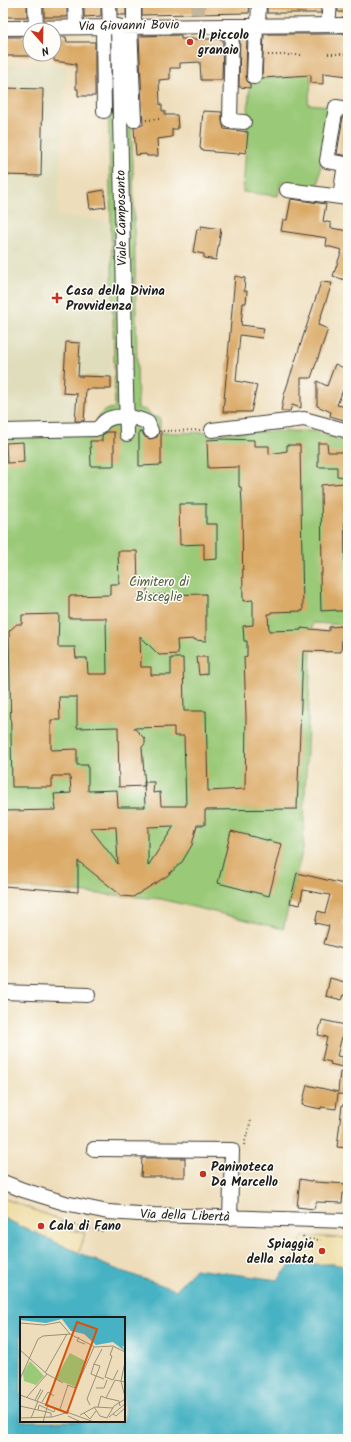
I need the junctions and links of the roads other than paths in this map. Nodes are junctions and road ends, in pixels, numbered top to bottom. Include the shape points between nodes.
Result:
1 (35, 3) edge
2 (75, 3) edge
3 (109, 3) edge
4 (134, 3) edge
5 (259, 3) edge
6 (330, 3) edge
7 (36, 22) edge
8 (328, 25) junction
9 (348, 25) edge
10 (119, 26) junction
11 (232, 26) junction
12 (257, 26) junction
13 (62, 27) edge
14 (76, 27) junction
15 (3, 28) edge
16 (22, 28) edge
17 (254, 77) dead end
18 (348, 109) edge
19 (104, 111) dead end
20 (134, 120) dead end
21 (244, 122) dead end
22 (287, 190) dead end
23 (344, 198) edge
24 (127, 417) junction
25 (212, 430) road end
26 (3, 431) edge
27 (156, 431) road end
28 (348, 431) edge
29 (127, 434) dead end
30 (3, 992) edge
31 (88, 995) dead end
32 (94, 1149) dead end
33 (3, 1182) edge
34 (230, 1218) junction
35 (348, 1221) edge

1 - 7 street
2 - 14 street
3 - 10 street
4 - 10 street
5 - 12 street
6 - 8 street
8 - 9 street, Via Giovanni Bovio
8 - 12 street, Via Giovanni Bovio
10 - 11 street, Via Giovanni Bovio via 198,20
10 - 14 street, Via Giovanni Bovio
10 - 19 street
10 - 20 street
10 - 24 street, Viale Camposanto
11 - 12 street, Via Giovanni Bovio
11 - 21 street via 230,121
12 - 17 street
13 - 14 street, Via Giovanni Bovio
15 - 16 street, Via Giovanni Bovio
18 - 23 street via 336,107 327,161 345,164
22 - 23 street
24 - 26 street via 112,418 95,429
24 - 27 street via 140,419
24 - 29 street, Viale Camposanto
25 - 28 street via 304,419
30 - 31 street
32 - 34 street via 232,1150
33 - 34 street, Via della Libertà via 65,1203 108,1212
34 - 35 street, Via della Libertà

